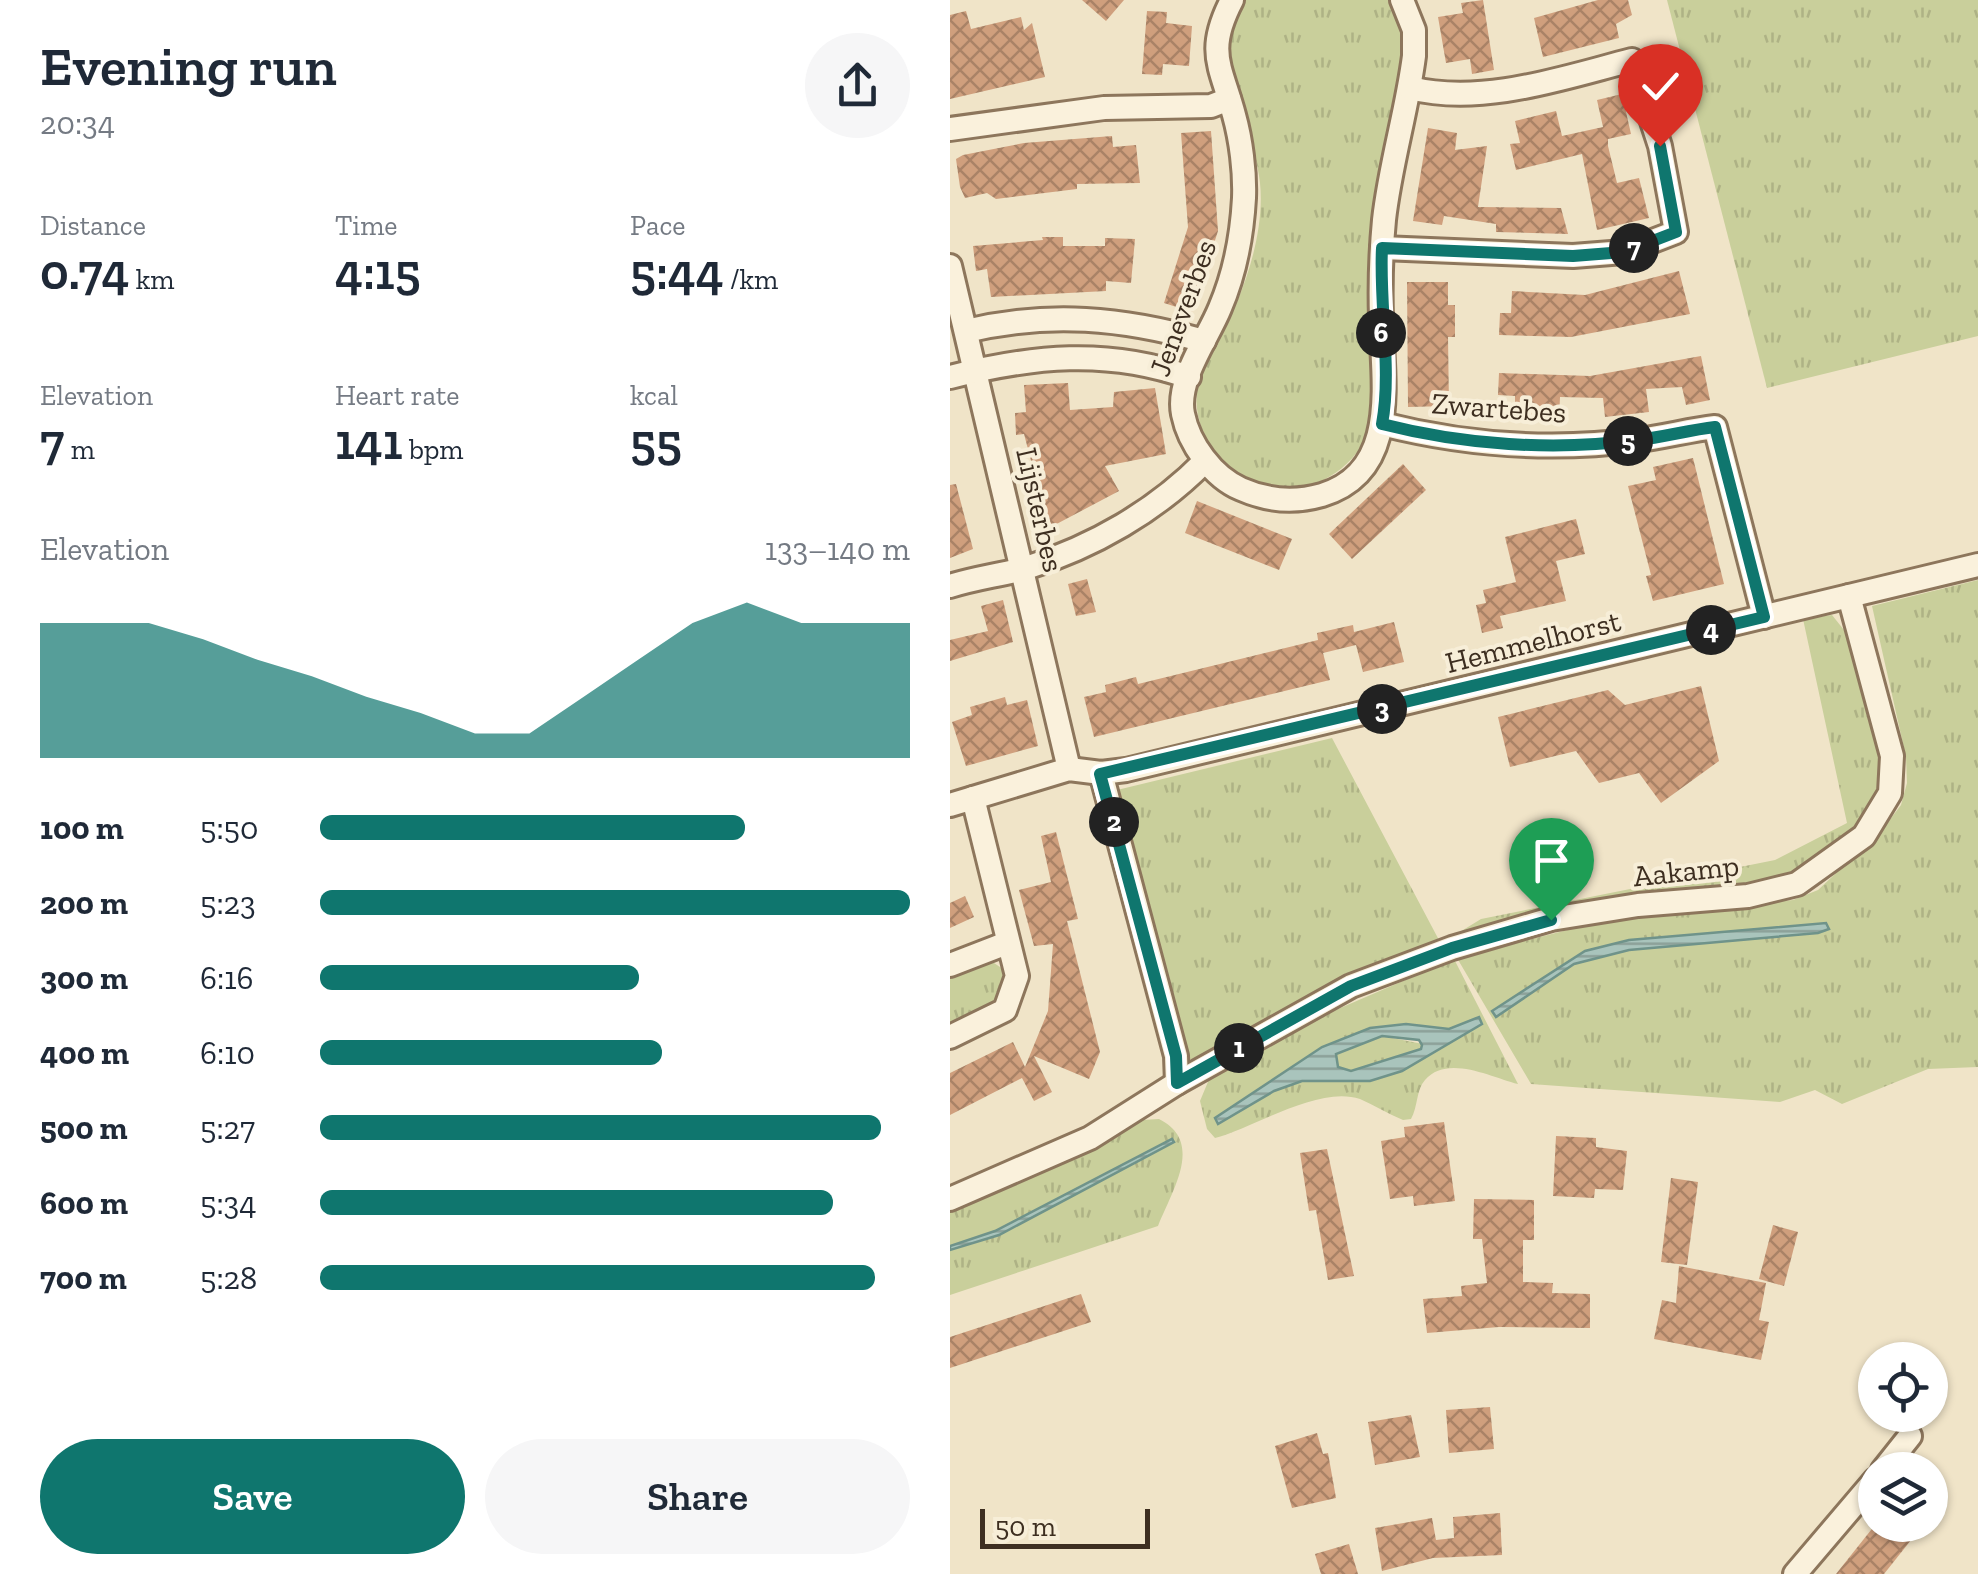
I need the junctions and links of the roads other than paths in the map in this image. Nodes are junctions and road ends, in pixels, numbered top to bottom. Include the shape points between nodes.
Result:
1 (1402, 0) edge
2 (1226, 2) edge
3 (1410, 88) junction
4 (1229, 99) junction
5 (950, 129) edge
6 (1382, 248) junction
7 (950, 266) edge
8 (960, 329) edge
9 (1204, 342) junction
10 (976, 370) junction
11 (950, 377) edge
12 (1189, 377) junction
13 (1382, 424) junction
14 (1205, 461) junction
15 (1978, 565) edge
16 (1023, 569) junction
17 (950, 586) edge
18 (1850, 596) junction
19 (1764, 617) junction
20 (1069, 769) junction
21 (1100, 774) junction
22 (974, 798) junction
23 (950, 806) edge
24 (1007, 943) junction
25 (950, 966) edge
26 (950, 1037) edge
27 (1177, 1083) junction
28 (950, 1199) edge
29 (1910, 1436) dead end
30 (1897, 1452) edge
31 (1858, 1500) edge
32 (1796, 1574) edge

1 - 3 street, Jeneverbes via 1414,30
2 - 4 street, Jeneverbes via 1216,67
3 - 6 street, Jeneverbes
3 - 6 street via 1468,93 1540,84 1632,60 1660,146 1676,232 1624,252 1511,256
4 - 5 street via 1211,106 1028,115
4 - 9 street, Jeneverbes via 1240,150 1241,238
6 - 13 street, Jeneverbes
7 - 8 street, Lijsterbes
8 - 9 street via 1098,318
8 - 10 street, Lijsterbes
9 - 12 street, Jeneverbes
10 - 11 street
10 - 12 street via 1080,356
10 - 16 street, Lijsterbes
12 - 14 street, Jeneverbes via 1183,414
13 - 14 street, Jeneverbes via 1371,458 1353,476 1298,502 1234,486
13 - 19 street, Zwartebes via 1479,442 1544,445 1640,440 1715,427
14 - 16 street via 1109,534
15 - 18 street, Hemmelhorst
16 - 17 street
16 - 20 street, Lijsterbes
18 - 19 street, Hemmelhorst
18 - 27 street, Aakamp via 1892,756 1890,793 1864,836 1798,884 1551,920 1452,948 1351,986
19 - 21 street, Hemmelhorst
20 - 21 street
20 - 22 street
21 - 27 street via 1176,1056
22 - 23 street
22 - 24 street
24 - 25 street
24 - 26 street via 1017,976 1005,1010
27 - 28 street, Aakamp via 1090,1138
29 - 30 street
31 - 32 street

